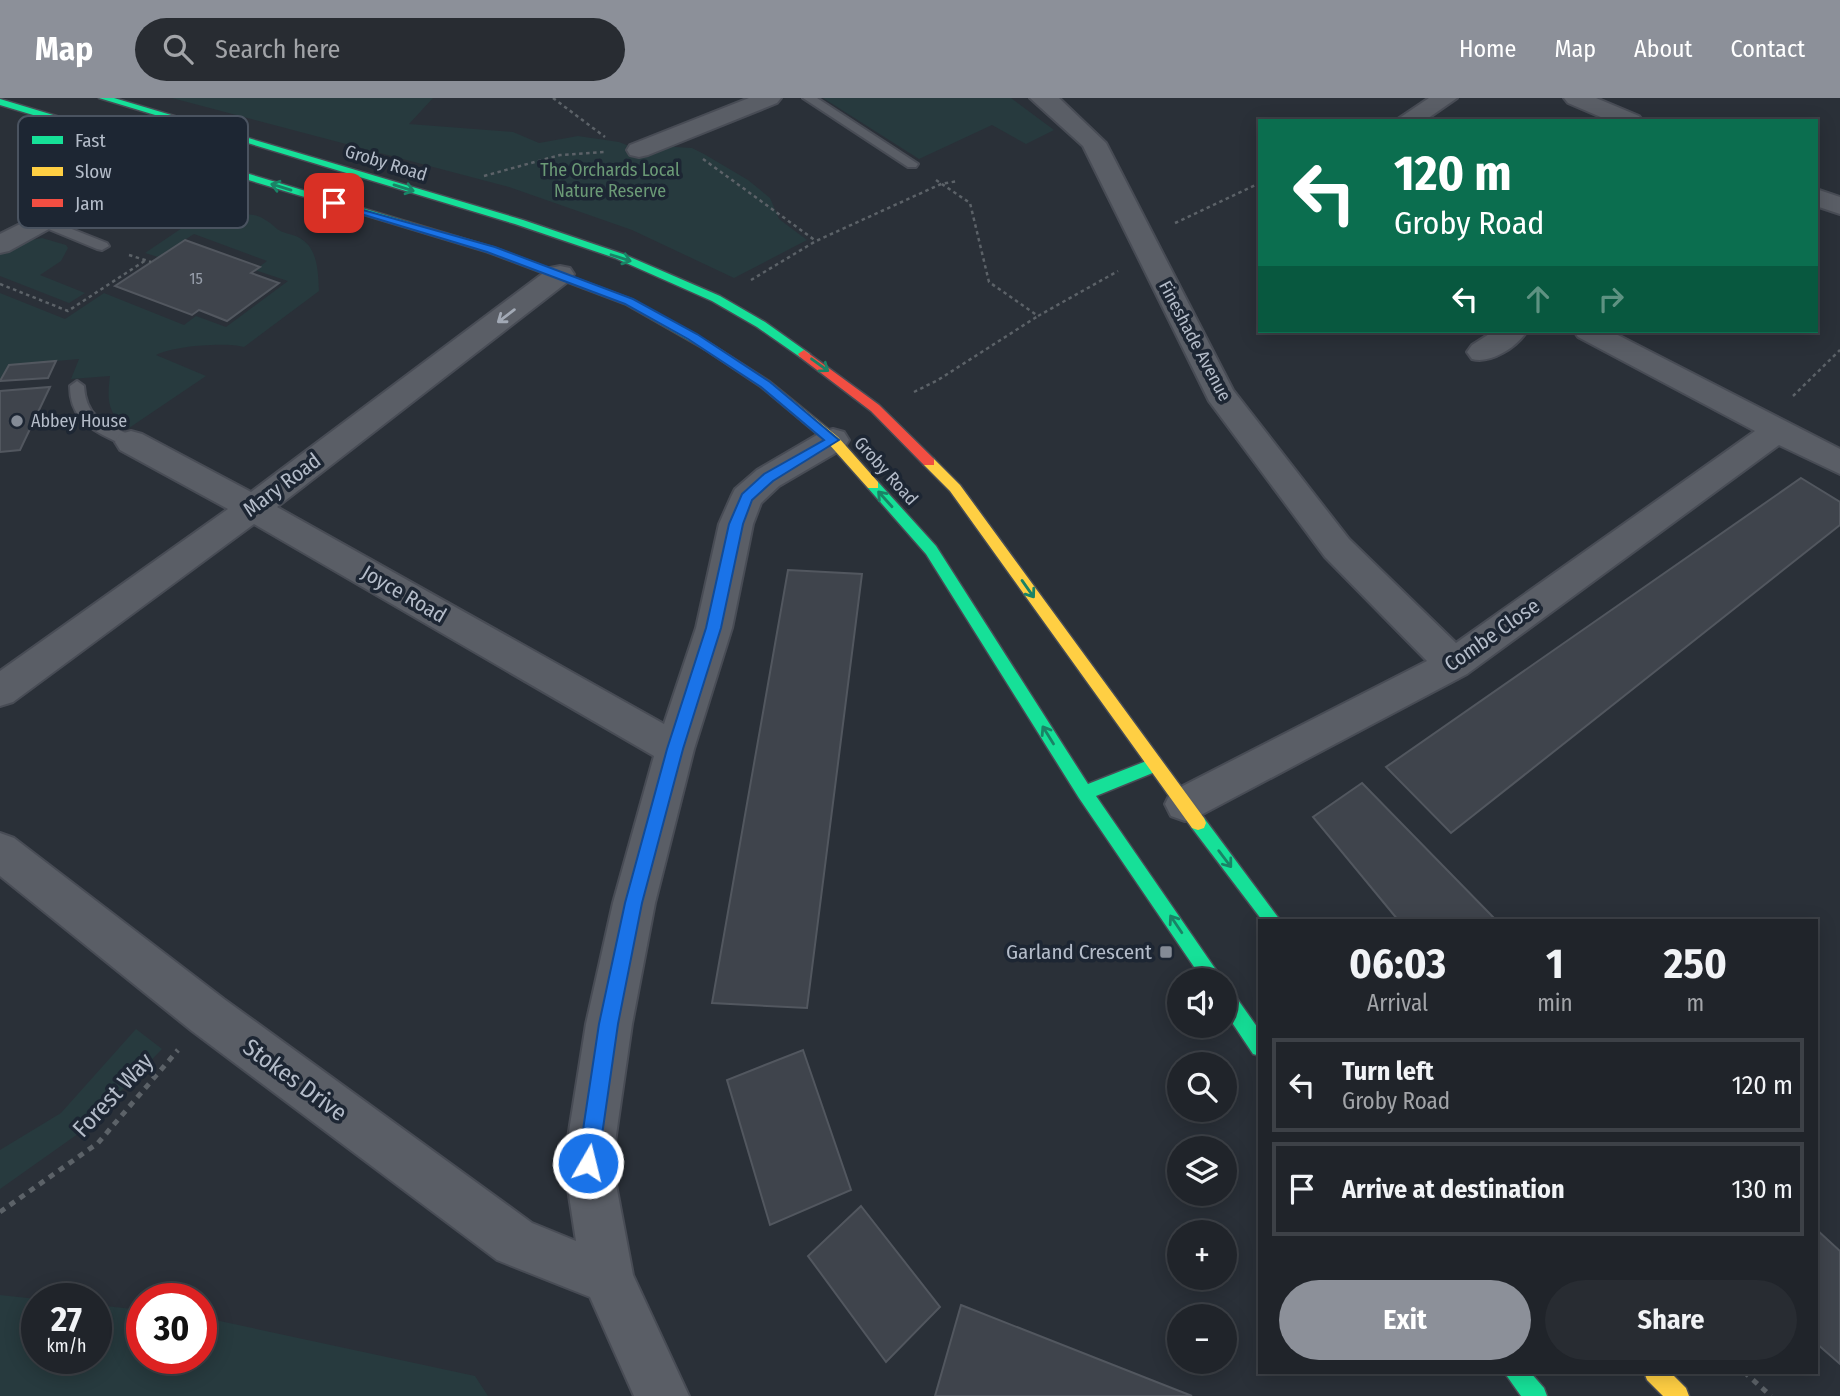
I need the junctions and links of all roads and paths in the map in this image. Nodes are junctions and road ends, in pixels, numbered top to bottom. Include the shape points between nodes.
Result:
1 (104, 98) edge
2 (553, 98) edge
3 (769, 98) edge
4 (809, 98) edge
5 (1042, 98) edge
6 (1445, 98) edge
7 (1576, 98) edge
8 (1638, 98) edge
9 (0, 102) edge
10 (46, 116) edge
11 (164, 116) edge
12 (1623, 117) edge
13 (1410, 119) edge
14 (248, 141) edge
15 (631, 151) junction
16 (703, 159) dead end
17 (912, 164) joint
18 (248, 177) edge
19 (480, 177) dead end
20 (958, 181) dead end
21 (941, 184) junction
22 (1258, 184) edge
23 (1818, 198) edge
24 (1840, 206) edge
25 (33, 228) edge
26 (58, 228) edge
27 (816, 241) junction
28 (0, 245) edge
29 (102, 246) dead end
30 (1146, 246) junction
31 (146, 260) dead end
32 (561, 274) junction
33 (747, 282) dead end
34 (0, 284) edge
35 (1038, 316) junction
36 (1510, 333) edge
37 (1592, 333) edge
38 (1840, 351) edge
39 (1482, 352) dead end
40 (77, 386) dead end
41 (913, 392) dead end
42 (1771, 426) junction
43 (833, 440) junction
44 (131, 442) joint
45 (1840, 463) edge
46 (253, 508) junction
47 (1454, 664) junction
48 (0, 691) edge
49 (675, 749) junction
50 (1154, 765) junction
51 (1085, 793) junction
52 (1185, 804) junction
53 (0, 851) edge
54 (1271, 919) edge
55 (1206, 968) edge
56 (1237, 1013) edge
57 (208, 1015) junction
58 (1258, 1044) edge
59 (0, 1212) edge
60 (608, 1279) junction
61 (1518, 1374) edge
62 (1657, 1374) edge
63 (1746, 1374) edge
64 (662, 1396) edge
65 (1536, 1396) edge
66 (1678, 1396) edge
67 (1771, 1396) edge

1 -> 11 main road, Groby Road
2 - 15 path
3 - 15 street
4 - 17 lane
5 - 30 street, Fineshade Avenue via 1094,143
6 - 13 street
7 - 12 street
8 - 12 street
10 -> 9 main road, Groby Road
14 -> 50 main road, Groby Road via 638,263 717,300 788,342 876,408 955,488
15 - 19 path via 560,155
16 - 27 path
17 - 21 path
32 -> 18 main road, Groby Road
20 - 21 path
21 - 27 path
21 - 35 path via 970,203 989,282
22 - 30 path
23 - 24 street
25 - 28 street
26 - 29 lane
27 - 33 path
30 - 35 path
30 - 47 street, Fineshade Avenue via 1220,394 1336,548
31 - 34 path via 68,311
32 - 43 main road, Groby Road via 629,302 692,337 765,384
32 -> 46 street, Mary Road
35 - 41 path
36 - 39 street
37 - 42 street
38 - 42 path
40 - 44 lane via 81,413
42 - 45 street
42 - 47 street, Combe Close
43 - 49 street via 768,478 747,497 736,524 714,628
51 -> 43 main road, Groby Road via 931,550
44 - 46 street, Joyce Road
46 - 48 street, Mary Road
46 - 49 street, Joyce Road
47 - 52 street, Combe Close
49 - 60 street via 634,903 609,1024 588,1163
50 - 51 main road
50 - 52 main road, Groby Road
55 -> 51 main road, Groby Road
52 -> 54 main road, Groby Road
53 - 57 street, Stokes Drive
56 - 58 main road
57 - 59 path, Forest Way via 98,1143
57 - 60 street, Stokes Drive via 515,1242
60 - 64 street
61 - 65 main road
62 - 66 main road
63 - 67 path

